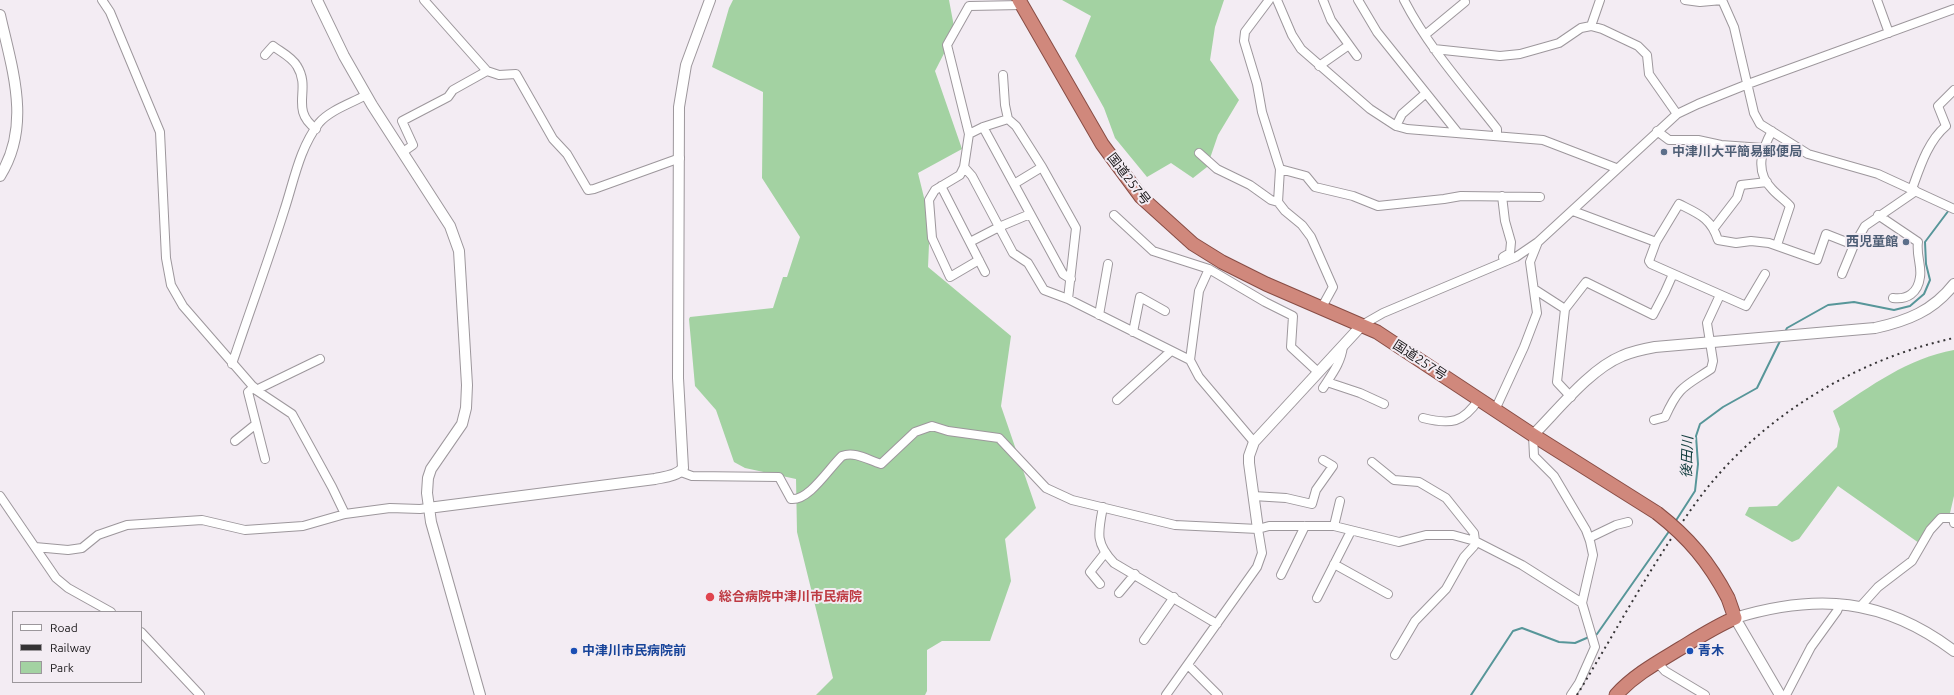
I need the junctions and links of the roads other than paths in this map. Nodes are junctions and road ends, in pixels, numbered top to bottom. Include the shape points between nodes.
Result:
1 (102, 0) edge
2 (317, 0) edge
3 (424, 0) edge
4 (710, 0) edge
5 (1269, 0) edge
6 (1277, 0) edge
7 (1323, 0) edge
8 (1358, 0) edge
9 (1404, 0) edge
10 (1600, 0) edge
11 (1685, 0) edge
12 (1722, 0) edge
13 (1877, 0) edge
14 (1021, 2) edge
15 (1465, 2) dead end
16 (1954, 9) edge
17 (0, 15) edge
18 (1591, 26) junction
19 (1889, 33) junction
20 (1425, 35) junction
21 (1349, 45) junction
22 (1434, 48) junction
23 (266, 55) dead end
24 (1357, 56) dead end
25 (1319, 66) junction
26 (486, 71) junction
27 (1003, 75) dead end
28 (1748, 84) junction
29 (1954, 90) edge
30 (1426, 92) junction
31 (366, 95) junction
32 (1677, 114) junction
33 (1008, 119) junction
34 (1396, 126) junction
35 (983, 127) junction
36 (316, 129) junction
37 (1656, 131) junction
38 (1772, 131) junction
39 (1458, 133) junction
40 (969, 134) junction
41 (1497, 136) junction
42 (1763, 148) junction
43 (402, 152) junction
44 (1198, 153) dead end
45 (680, 158) junction
46 (964, 167) junction
47 (1042, 168) junction
48 (1616, 168) junction
49 (1280, 169) junction
50 (0, 176) edge
51 (1767, 182) junction
52 (1014, 184) junction
53 (941, 186) junction
54 (1914, 190) junction
55 (1502, 196) junction
56 (1540, 197) dead end
57 (1278, 202) junction
58 (1954, 209) edge
59 (1573, 211) junction
60 (1030, 214) junction
61 (1114, 215) dead end
62 (1878, 215) junction
63 (999, 227) junction
64 (1714, 228) junction
65 (970, 242) junction
66 (1538, 242) junction
67 (1656, 242) junction
68 (1777, 245) junction
69 (1854, 245) junction
70 (979, 260) junction
71 (1504, 262) junction
72 (1108, 264) dead end
73 (1209, 268) junction
74 (985, 272) dead end
75 (1673, 274) junction
76 (1765, 274) dead end
77 (1842, 274) dead end
78 (1071, 279) junction
79 (1954, 284) edge
80 (1534, 289) junction
81 (1720, 295) junction
82 (1893, 298) dead end
83 (1068, 299) junction
84 (1322, 307) junction
85 (1565, 309) junction
86 (1165, 311) dead end
87 (1099, 315) junction
88 (1362, 325) junction
89 (1133, 332) junction
90 (1709, 343) junction
91 (1342, 346) junction
92 (1171, 351) junction
93 (320, 359) dead end
94 (1190, 360) junction
95 (232, 364) junction
96 (1318, 372) junction
97 (255, 388) junction
98 (1571, 397) junction
99 (1479, 399) junction
100 (1117, 400) dead end
101 (1384, 404) dead end
102 (1495, 410) junction
103 (1423, 418) dead end
104 (1654, 420) dead end
105 (256, 424) junction
106 (1533, 435) junction
107 (235, 440) dead end
108 (1254, 442) junction
109 (265, 459) dead end
110 (1323, 460) dead end
111 (1372, 462) dead end
112 (681, 472) junction
113 (0, 496) edge
114 (1253, 496) junction
115 (1340, 501) dead end
116 (428, 508) junction
117 (1103, 508) junction
118 (345, 514) junction
119 (1954, 520) edge
120 (1628, 522) dead end
121 (1305, 526) junction
122 (1334, 526) junction
123 (1258, 528) junction
124 (1351, 531) junction
125 (1589, 538) junction
126 (1475, 541) junction
127 (35, 547) junction
128 (1105, 553) junction
129 (1334, 564) junction
130 (1135, 574) junction
131 (1281, 575) dead end
132 (1100, 584) dead end
133 (1120, 593) dead end
134 (1388, 594) dead end
135 (1174, 596) junction
136 (1317, 598) dead end
137 (1582, 603) junction
138 (1840, 604) junction
139 (1860, 607) junction
140 (109, 611) edge
141 (1735, 618) junction
142 (1217, 624) junction
143 (142, 633) edge
144 (1144, 640) dead end
145 (1954, 651) edge
146 (1395, 655) dead end
147 (1657, 662) junction
148 (1189, 666) junction
149 (200, 695) edge
150 (480, 695) edge
151 (1166, 695) edge
152 (1218, 695) edge
153 (1571, 695) edge
154 (1616, 695) edge
155 (1705, 695) edge
156 (1780, 695) edge
157 (1786, 695) edge

1 - 95 street via 110,12 160,132 166,258 171,286 183,306
2 - 31 street
3 - 26 street
4 - 45 street via 682,78 679,107
5 - 49 street via 1245,32 1244,41
6 - 25 street via 1292,35
7 - 21 street via 1331,20
8 - 30 street via 1377,32
9 - 20 street via 1413,19
10 - 18 street
11 - 12 street
12 - 28 street via 1734,27
13 - 19 street
14 - 40 street via 969,6 947,44
14 - 84 highway, 国道257号 via 1102,144 1141,197 1188,240 1222,262 1266,284
15 - 20 street
16 - 19 street
17 - 50 street via 16,85 18,106 15,142
18 - 22 street via 1581,28 1559,44 1520,54 1500,56
18 - 32 street via 1638,46 1647,55 1649,74
19 - 28 street
20 - 22 street
21 - 24 street
21 - 25 street
22 - 41 street via 1497,129
23 - 36 street via 273,46 296,64 303,86 302,110
25 - 34 street via 1370,110
26 - 43 street via 453,90 448,97 402,121 413,145
26 - 45 street via 516,74 553,139 567,154 588,190
27 - 33 street
28 - 32 street
28 - 38 street via 1754,112 1760,124
29 - 54 street via 1938,106 1946,126 1938,132 1921,163
30 - 34 street via 1402,114
30 - 39 street
31 - 36 street via 326,117
31 - 43 street
32 - 37 street
33 - 35 street
33 - 47 street via 1016,126
34 - 39 street
35 - 40 street
35 - 52 street
36 - 95 street via 293,176 285,209
37 - 42 street via 1669,140 1698,140 1721,145
37 - 48 street
38 - 42 street
38 - 54 street via 1808,154 1860,168
39 - 41 street
40 - 46 street
41 - 48 street via 1543,140
42 - 51 street via 1761,164
43 - 116 street via 450,226 459,251 461,269 466,408 462,424 431,469 427,493
44 - 57 street via 1217,169
45 - 112 street via 678,378 684,463
46 - 53 street via 960,175
46 - 63 street via 972,176
47 - 52 street
47 - 78 street via 1076,228
48 - 59 street
49 - 55 street via 1306,176 1315,187 1353,196 1378,206 1461,196
49 - 57 street
51 - 64 street via 1741,185 1737,198
51 - 68 street via 1790,206
52 - 60 street
53 - 65 street
53 - 70 street via 929,200 932,238 950,277
54 - 58 street
54 - 62 street
55 - 56 street
55 - 71 street via 1512,248 1504,257
57 - 84 street via 1284,211 1302,225 1310,237 1333,287
59 - 66 street
59 - 67 street
60 - 63 street
60 - 78 street via 1063,274
61 - 73 street via 1153,251
62 - 69 street via 1865,226
62 - 82 street via 1918,242 1920,277 1916,289 1908,297
63 - 65 street
63 - 83 street via 1013,252 1028,263 1044,290
64 - 67 street via 1698,213 1679,204
64 - 68 street via 1718,240
65 - 70 street
66 - 71 street
66 - 80 street via 1530,262
67 - 75 street via 1649,261
68 - 69 street via 1817,260 1826,234
69 - 77 street
70 - 74 street
71 - 88 street via 1383,313
72 - 87 street
73 - 94 street via 1198,291
73 - 96 street via 1293,316 1291,347
75 - 81 street
75 - 85 street via 1653,315 1586,282
76 - 81 street via 1746,306
78 - 83 street
79 - 90 street via 1941,300 1909,320 1874,328
80 - 85 street
80 - 102 street via 1537,313
81 - 90 street via 1707,323
83 - 87 street
84 - 88 highway, 国道257号
85 - 98 street via 1557,382
86 - 89 street via 1140,296
87 - 89 street
88 - 91 street
88 - 99 highway, 国道257号 via 1377,332
89 - 92 street
90 - 98 street via 1655,347 1621,356 1593,375
90 - 104 street via 1713,361 1711,369 1684,385 1673,399 1665,417
91 - 96 street
91 - 101 street via 1342,356 1325,385 1360,393
92 - 94 street
92 - 100 street
93 - 97 street
94 - 108 street via 1199,377
95 - 97 street
96 - 108 street
97 - 105 street via 248,392
97 - 118 street via 292,414
98 - 106 street
99 - 102 highway, 国道257号
99 - 103 street via 1464,418 1442,423
102 - 106 highway, 国道257号
105 - 107 street
105 - 109 street
106 - 125 street via 1534,456 1554,476
106 - 141 highway, 国道257号, bridge via 1675,527 1705,559 1728,598
108 - 114 street via 1249,456
110 - 114 street via 1333,466 1316,490 1312,504 1286,498
111 - 126 street via 1394,480 1419,482 1446,498 1474,533
112 - 116 street via 655,479
112 - 117 street via 692,476 779,477 791,499 797,500 808,494 842,456 850,453 881,464 915,432 932,426 948,431 999,438 1046,488 1072,500
113 - 127 street
114 - 123 street
115 - 122 street
116 - 118 street via 390,508
116 - 150 street
117 - 123 street via 1175,525
117 - 128 street via 1098,530
118 - 127 street via 303,526 245,530 202,520 127,525 98,535 82,548 68,550
119 - 139 street via 1941,518 1930,530 1912,561 1878,587
120 - 125 street via 1616,524
121 - 122 street
121 - 123 street
121 - 131 street
122 - 124 street
123 - 142 street via 1261,559
124 - 126 street via 1399,542 1426,535 1453,535
124 - 129 street
125 - 137 street via 1592,555
126 - 137 street via 1522,565
126 - 146 street via 1446,589 1415,621
127 - 140 street via 56,578 68,588
128 - 130 street via 1114,562
128 - 132 street via 1090,572
129 - 134 street
129 - 136 street
130 - 133 street
130 - 135 street
135 - 142 street
135 - 144 street
137 - 153 street via 1595,647
138 - 139 street
138 - 141 street via 1783,605
138 - 157 street via 1811,647
139 - 145 street via 1913,625
141 - 147 highway via 1714,627
141 - 156 street
142 - 148 street
143 - 149 street
147 - 154 highway
147 - 155 street via 1665,671
148 - 151 street
148 - 152 street

